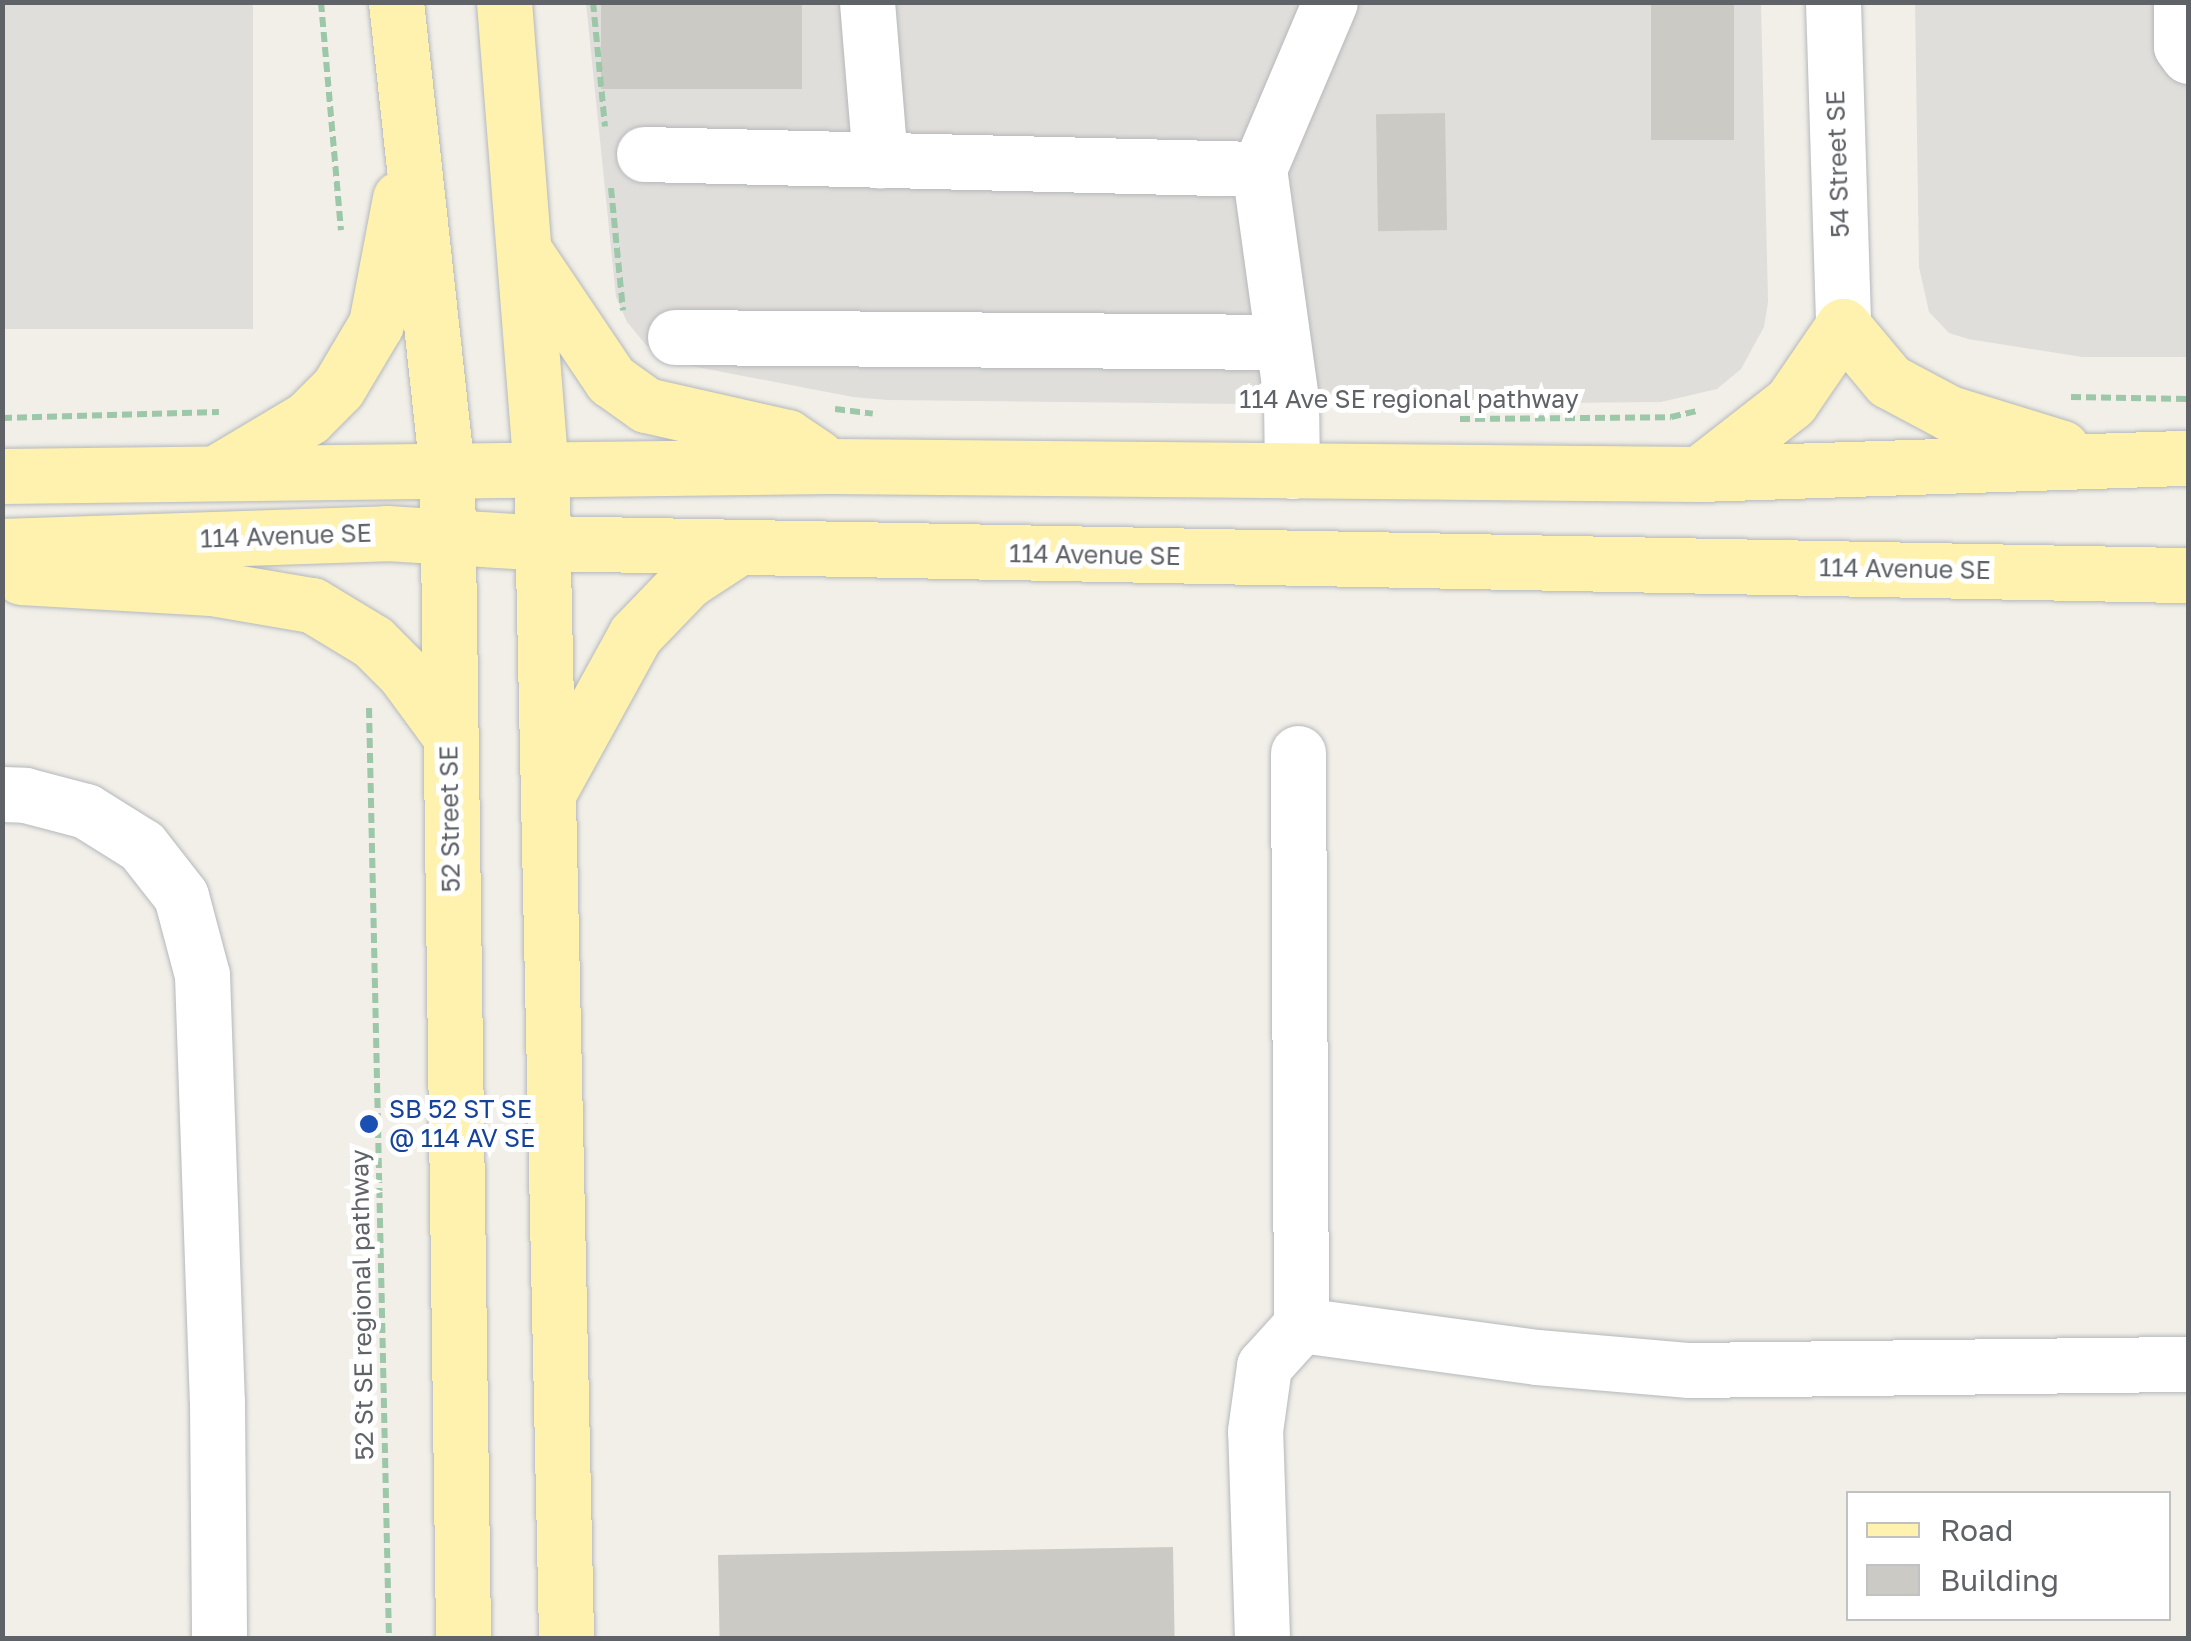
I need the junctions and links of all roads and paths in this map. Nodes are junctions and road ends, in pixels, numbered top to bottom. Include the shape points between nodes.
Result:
1 (321, 2) edge
2 (396, 2) edge
3 (504, 2) edge
4 (867, 2) edge
5 (1330, 2) edge
6 (1833, 2) edge
7 (2180, 2) edge
8 (2188, 56) edge
9 (409, 151) junction
10 (644, 154) dead end
11 (880, 160) junction
12 (1259, 168) junction
13 (342, 245) dead end
14 (526, 252) junction
15 (1843, 326) junction
16 (675, 337) dead end
17 (1282, 342) junction
18 (2054, 394) dead end
19 (2188, 399) edge
20 (822, 408) dead end
21 (1704, 409) dead end
22 (232, 411) dead end
23 (878, 414) dead end
24 (2, 418) edge
25 (1454, 419) dead end
26 (2188, 458) edge
27 (2102, 460) junction
28 (830, 466) junction
29 (1292, 471) junction
30 (447, 472) junction
31 (542, 472) junction
32 (215, 473) junction
33 (1699, 474) junction
34 (2, 476) edge
35 (449, 537) junction
36 (544, 543) junction
37 (2, 546) edge
38 (739, 547) junction
39 (2176, 573) edge
40 (2, 576) edge
41 (368, 702) dead end
42 (448, 732) junction
43 (1298, 753) dead end
44 (550, 791) junction
45 (2, 794) edge
46 (1301, 1324) junction
47 (2188, 1364) edge
48 (219, 1638) edge
49 (389, 1638) edge
50 (463, 1638) edge
51 (566, 1638) edge
52 (1262, 1638) edge

1 - 13 path
2 - 9 main road, 52 Street SE
3 - 14 main road
4 - 11 street
5 - 12 street
6 - 15 street, 54 Street SE
7 - 8 street via 2181,46
9 - 30 main road, 52 Street SE
9 - 32 main road via 376,324 338,388 308,418
10 - 11 street
11 - 12 street
12 - 17 street
14 - 28 main road via 610,380 646,405 787,437
14 - 31 main road
15 - 27 main road via 1889,381 1948,413
15 - 33 main road via 1791,402
16 - 17 street
17 - 29 street
18 - 19 path
20 - 23 path
21 - 25 path, 114 Ave SE regional pathway via 1671,418
22 - 24 path
26 - 27 main road
27 - 33 main road
28 - 29 main road
28 - 31 main road
29 - 33 main road
30 - 31 main road
30 - 32 main road
30 - 35 main road, 52 Street SE
31 - 36 main road
32 - 34 main road
35 - 36 main road, 114 Avenue SE
35 - 37 main road, 114 Avenue SE via 387,532
35 - 42 main road, 52 Street SE
36 - 38 main road, 114 Avenue SE
36 - 44 main road
38 - 39 main road, 114 Avenue SE
38 - 44 main road via 687,581 635,635
40 - 42 main road via 211,588 312,605 373,642
41 - 49 path, 52 St SE regional pathway
42 - 50 main road, 52 Street SE
43 - 46 street
44 - 51 main road
45 - 48 street via 86,811 142,846 181,896 202,975
46 - 47 street via 1538,1358 1689,1370
46 - 52 street via 1264,1366 1260,1398

